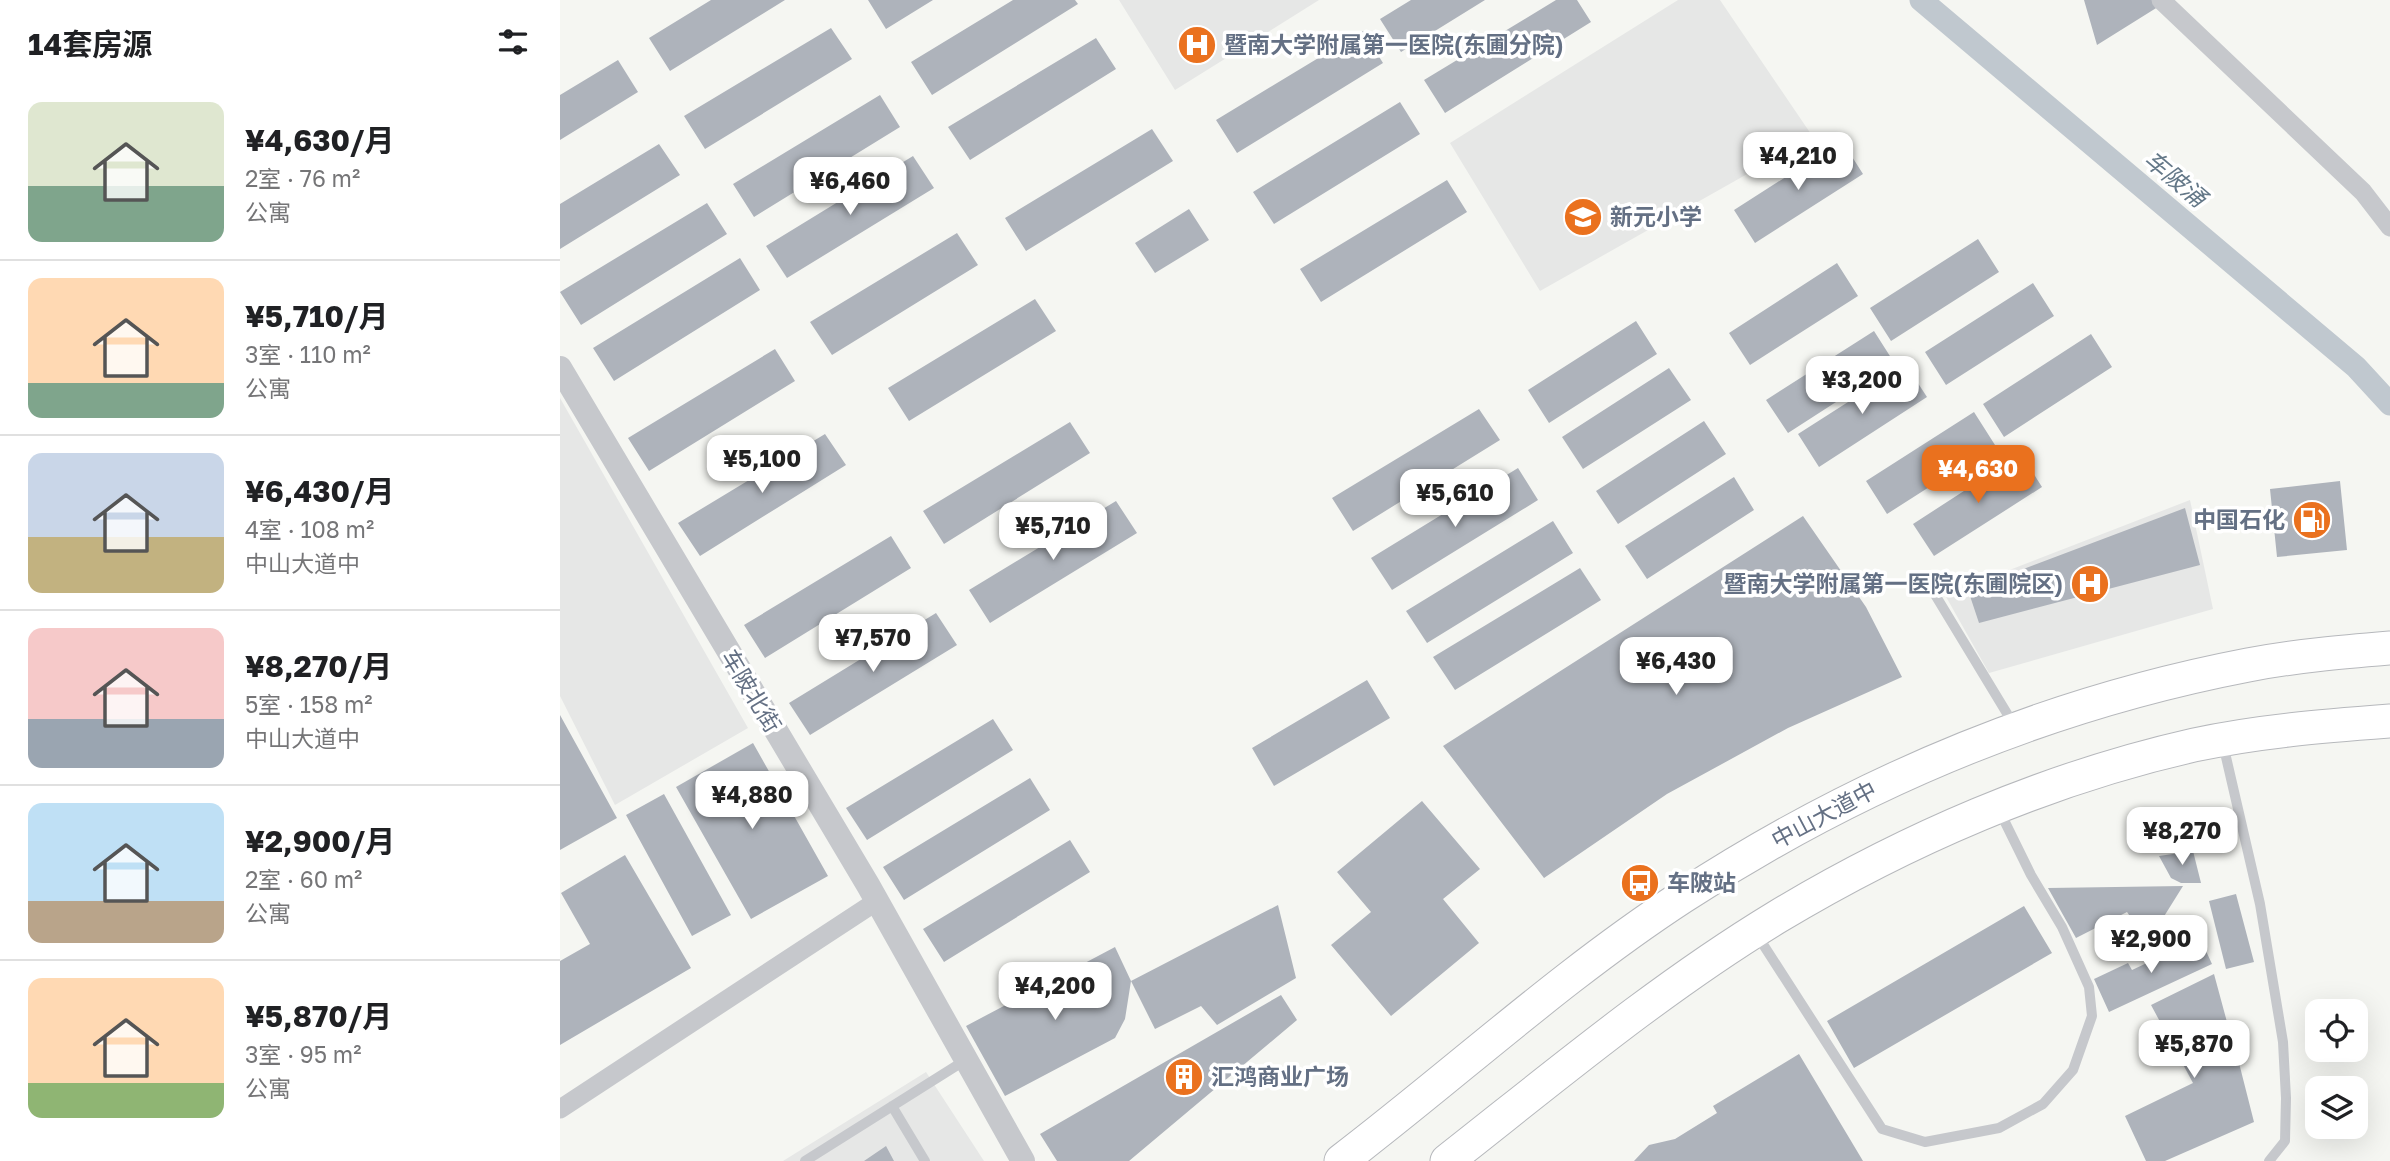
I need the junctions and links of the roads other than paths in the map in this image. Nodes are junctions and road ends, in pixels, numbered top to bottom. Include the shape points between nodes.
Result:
1 (2161, 0) edge
2 (2390, 227) edge
3 (560, 368) edge
4 (1934, 593) dead end
5 (2390, 648) edge
6 (2390, 721) edge
7 (2016, 729) junction
8 (2221, 740) junction
9 (1998, 808) junction
10 (877, 901) junction
11 (1755, 932) junction
12 (968, 1059) junction
13 (892, 1106) junction
14 (560, 1109) edge
15 (805, 1161) edge
16 (925, 1161) edge
17 (1023, 1161) edge
18 (1341, 1161) edge
19 (1447, 1161) edge
20 (2269, 1161) edge

1 - 2 street via 2363,192
3 - 10 street, 车陂北街
4 - 7 lane
5 - 7 highway, 中山大道中 via 2249,664
6 - 8 highway
7 - 18 highway, 中山大道中 via 1845,801 1679,899 1463,1062
8 - 9 highway via 2092,773
8 - 20 lane via 2260,904 2283,1042 2285,1141
9 - 11 highway via 1867,868
9 - 11 lane via 2089,987 2092,1016 2073,1070 2043,1104 1999,1128 1924,1142 1882,1129
10 - 12 street, 车陂北街
10 - 14 street
11 - 19 highway via 1617,1028
12 - 13 lane
12 - 17 street, 车陂北街
13 - 15 lane
13 - 16 lane

